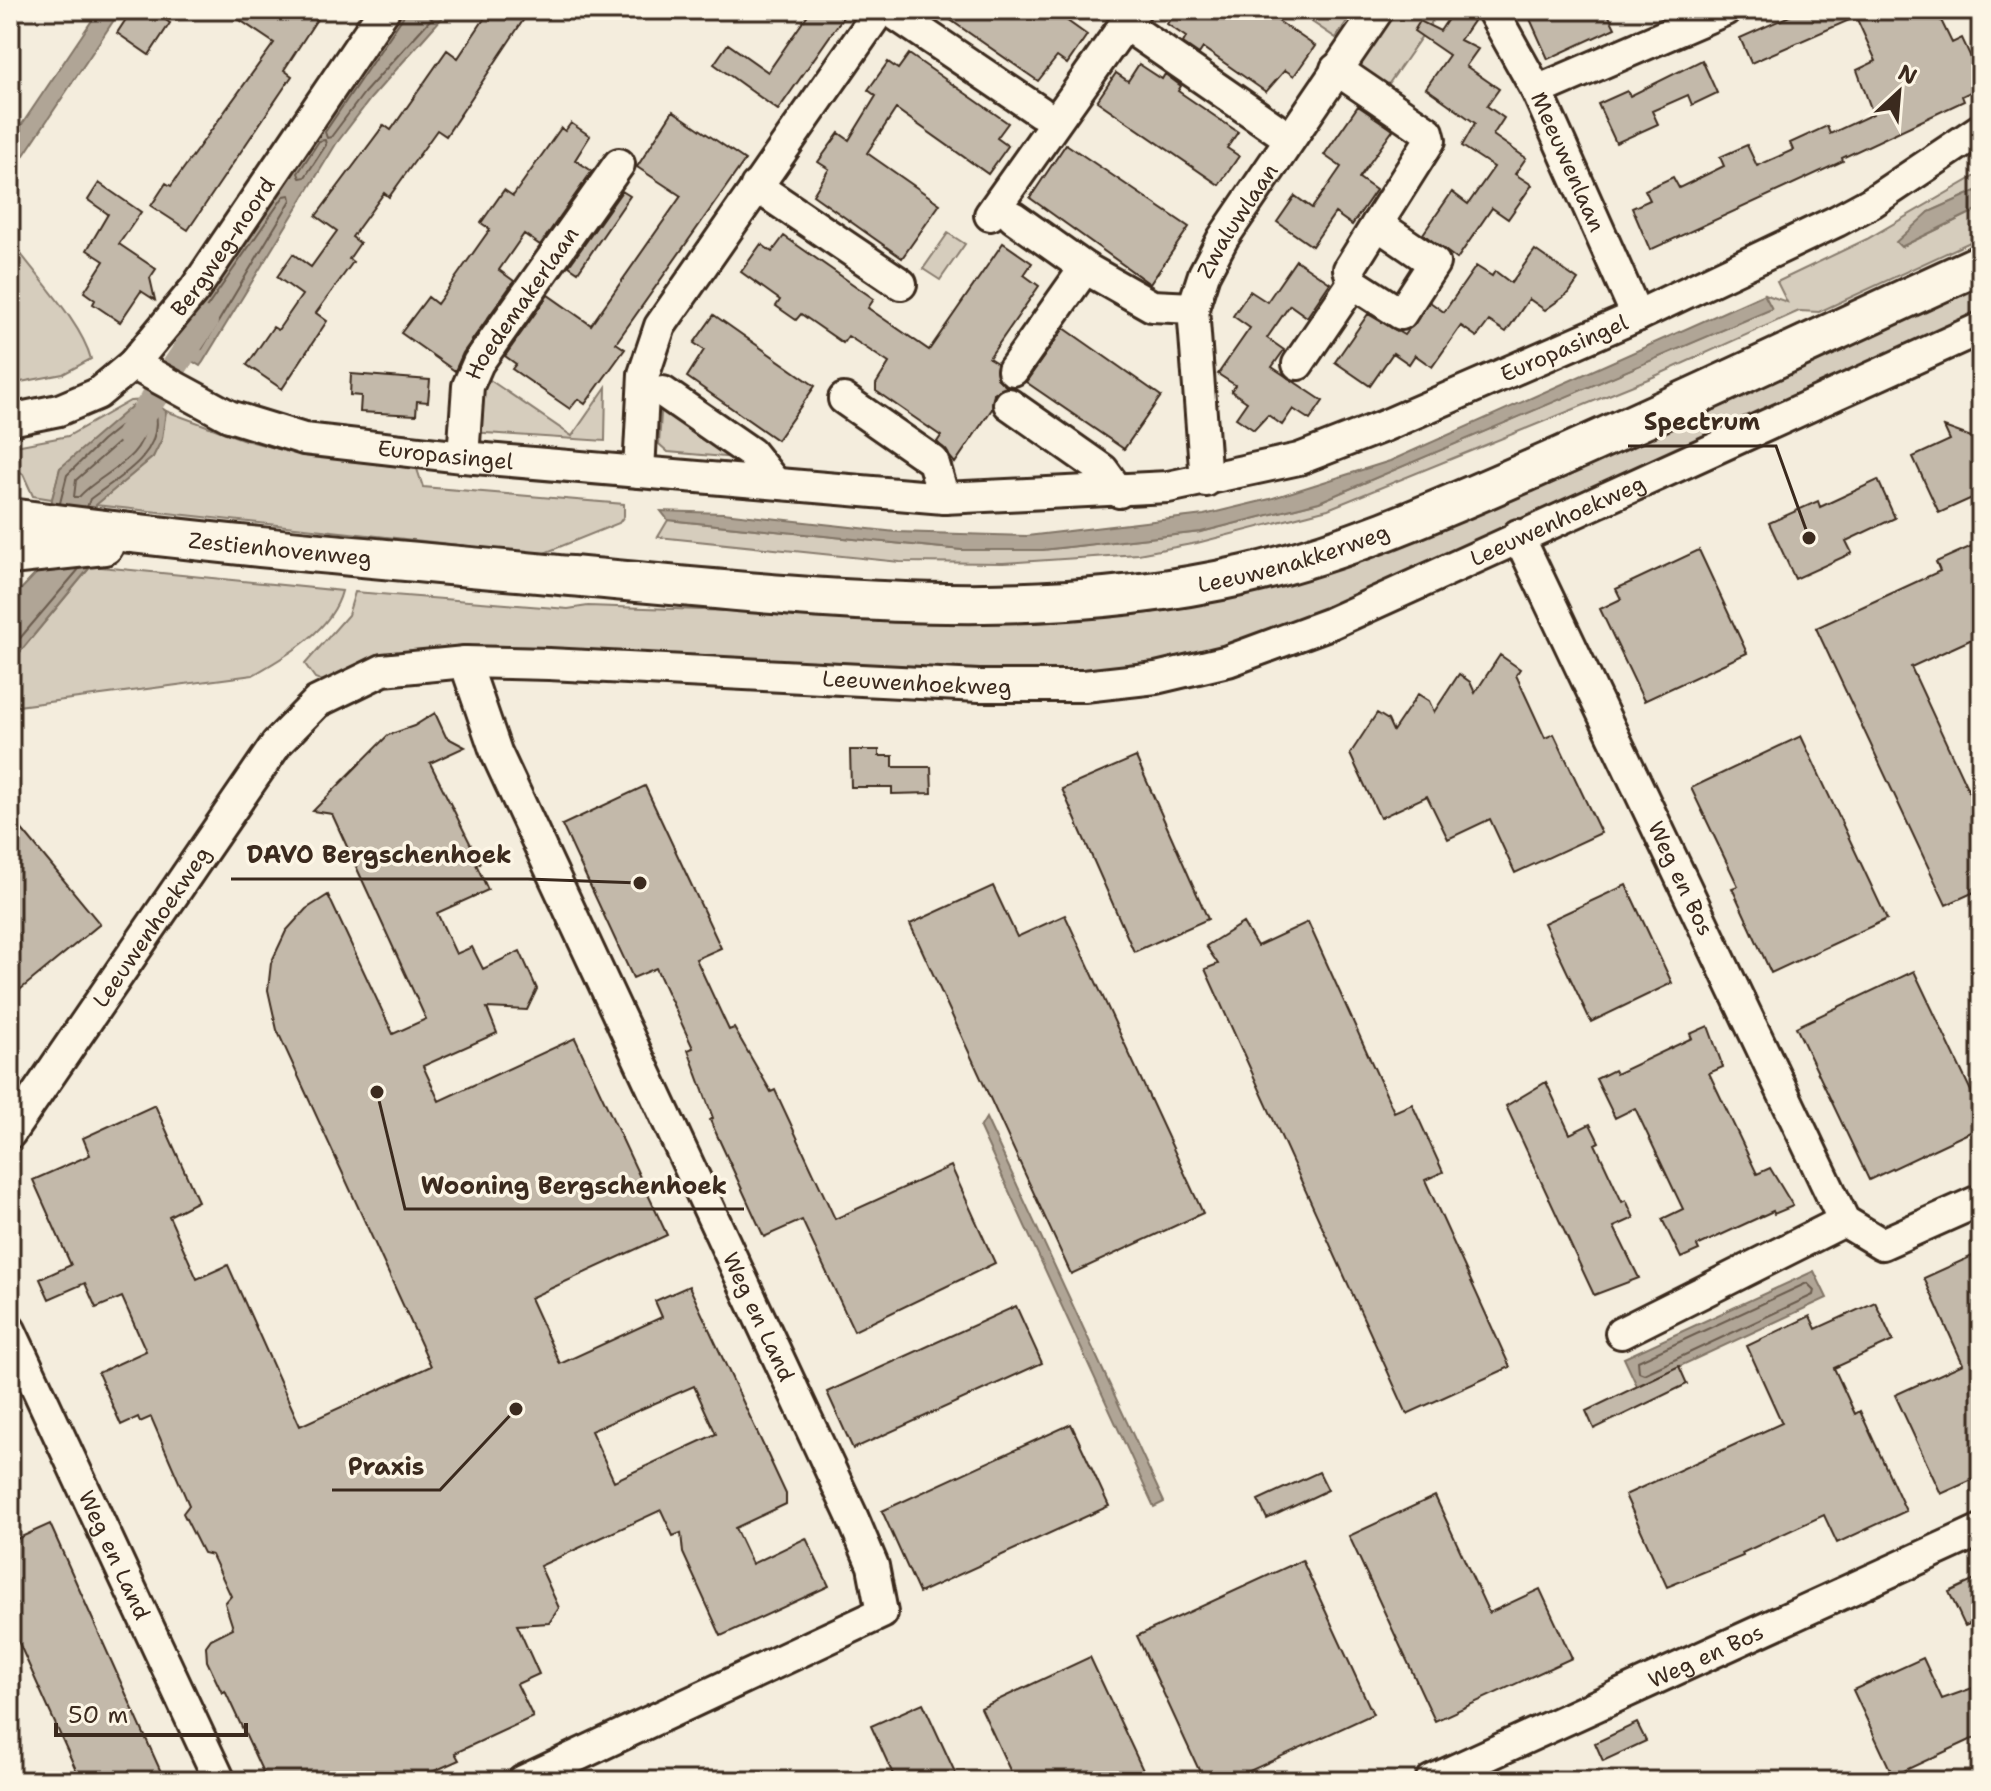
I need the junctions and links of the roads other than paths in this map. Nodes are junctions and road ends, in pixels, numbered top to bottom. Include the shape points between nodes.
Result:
1 (384, 10) edge
2 (880, 10) edge
3 (889, 10) edge
4 (1378, 10) edge
5 (1492, 10) edge
6 (1725, 10) edge
7 (1138, 23) edge
8 (1336, 69) junction
9 (1537, 91) junction
10 (1040, 112) dead end
11 (1981, 129) edge
12 (1289, 138) junction
13 (619, 164) dead end
14 (756, 186) junction
15 (1377, 224) junction
16 (1981, 264) edge
17 (1085, 268) junction
18 (1353, 283) junction
19 (901, 284) dead end
20 (1193, 308) junction
21 (1637, 316) junction
22 (1981, 328) edge
23 (133, 364) junction
24 (1298, 364) dead end
25 (1013, 370) dead end
26 (663, 392) dead end
27 (844, 399) dead end
28 (1009, 404) dead end
29 (10, 420) edge
30 (463, 457) junction
31 (639, 472) junction
32 (1206, 481) junction
33 (775, 483) junction
34 (1119, 492) junction
35 (944, 498) junction
36 (10, 518) edge
37 (138, 535) junction
38 (1518, 535) junction
39 (10, 555) edge
40 (551, 574) joint
41 (465, 662) junction
42 (10, 1133) edge
43 (1981, 1200) edge
44 (1844, 1221) junction
45 (10, 1330) edge
46 (1621, 1333) dead end
47 (1981, 1530) edge
48 (220, 1781) edge
49 (523, 1781) edge
50 (1431, 1781) edge

1 - 23 street, Bergweg-noord via 195,289
2 - 14 street
3 - 10 street
4 - 8 street, Zwaluwlaan
5 - 9 street, Meeuwenlaan
6 - 9 street
7 - 12 street, Zwaluwlaan
7 - 17 street, Zwaluwlaan via 1001,216
8 - 12 street, Zwaluwlaan
8 - 15 street via 1428,132 1430,140
9 - 21 street, Meeuwenlaan
11 - 21 street, Europasingel via 1860,208
12 - 20 street, Zwaluwlaan via 1223,238
13 - 30 street, Hoedemakerlaan via 478,363 468,386
14 - 19 street
14 - 31 street via 660,326 644,374
15 - 18 street via 1349,269
15 - 18 street via 1434,263 1401,314
16 - 40 main road, Leeuwenakkerweg via 1399,527 1247,574 1111,598 1006,606 877,601
17 - 20 street, Zwaluwlaan via 1152,306
17 - 25 street
18 - 24 street
20 - 32 street, Zwaluwlaan
21 - 32 street, Europasingel via 1299,459
22 - 38 street, Leeuwenhoekweg
23 - 29 street, Bergweg-noord via 97,394 59,410
23 - 30 street, Europasingel via 197,402 304,439
26 - 33 street via 751,453
27 - 35 street via 933,461
28 - 34 street via 1103,470
30 - 31 street, Europasingel
31 - 33 street, Europasingel
32 - 34 street, Europasingel
33 - 35 street, Europasingel
34 - 35 street, Europasingel
36 - 37 main road, Zestienhovenweg
37 - 39 main road via 102,545
37 - 40 main road, Zestienhovenweg
38 - 41 street, Leeuwenhoekweg via 1294,638 1156,678 1084,686 979,686
38 - 44 street, Weg en Bos
41 - 42 street, Leeuwenhoekweg via 383,670 317,702 277,743
41 - 49 street, Weg en Land via 496,752 851,1514 873,1566 882,1613
43 - 44 street via 1882,1244
44 - 46 street
45 - 48 street, Weg en Land
47 - 50 street, Weg en Bos

